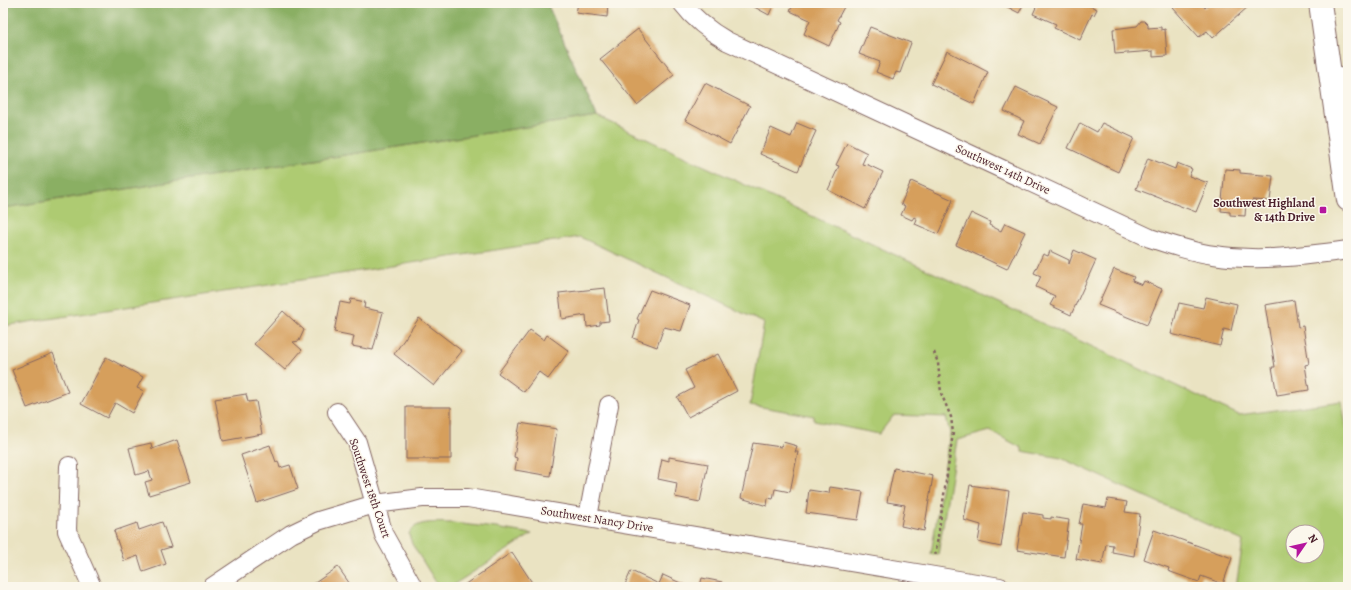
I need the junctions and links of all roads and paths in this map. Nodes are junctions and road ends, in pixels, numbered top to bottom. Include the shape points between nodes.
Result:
1 (682, 3) edge
2 (1320, 3) edge
3 (1339, 78) edge
4 (1348, 200) edge
5 (1348, 250) edge
6 (934, 352) dead end
7 (609, 405) dead end
8 (337, 412) dead end
9 (69, 466) dead end
10 (375, 504) junction
11 (588, 517) junction
12 (932, 576) junction
13 (906, 579) edge
14 (92, 587) edge
15 (212, 587) edge
16 (413, 587) edge
17 (1000, 587) edge

1 - 5 street, Southwest 14th Drive via 692,17 727,41 1150,238 1216,256 1279,257
2 - 3 main road
3 - 4 main road
6 - 12 path via 953,433
7 - 11 street
8 - 10 street, Southwest 18th Court via 356,442
9 - 14 street via 67,531
10 - 11 street, Southwest Nancy Drive via 422,498 468,498
10 - 15 street, Southwest Nancy Drive via 318,520 291,534
10 - 16 street, Southwest 18th Court via 384,535
11 - 13 street, Southwest Nancy Drive
12 - 13 street, Southwest Nancy Drive
12 - 17 street, Southwest Nancy Drive

